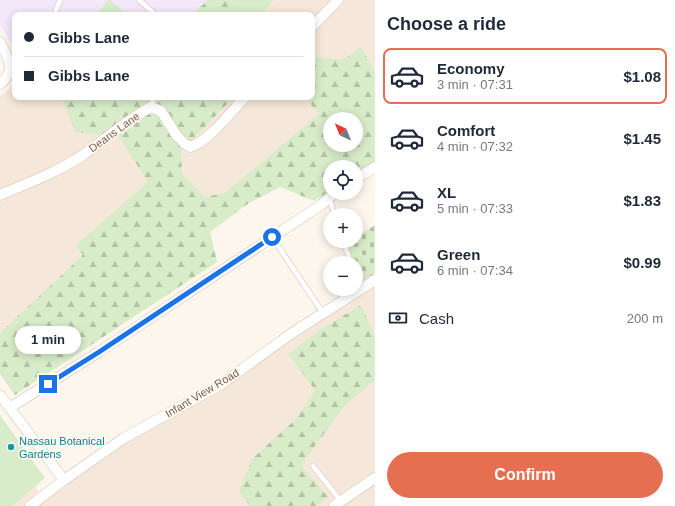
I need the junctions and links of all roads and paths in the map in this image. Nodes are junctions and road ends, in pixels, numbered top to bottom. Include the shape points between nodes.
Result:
1 (60, 0) edge
2 (139, 0) edge
3 (338, 0) edge
4 (55, 12) edge
5 (154, 12) edge
6 (315, 24) edge
7 (0, 42) edge
8 (3, 53) edge
9 (12, 72) edge
10 (3, 81) edge
11 (242, 100) edge
12 (153, 102) edge
13 (375, 167) edge
14 (363, 175) edge
15 (0, 195) edge
16 (327, 200) edge
17 (272, 237) junction
18 (375, 280) edge
19 (363, 287) edge
20 (350, 296) edge
21 (323, 314) junction
22 (0, 395) edge
23 (9, 408) junction
24 (313, 466) dead end
25 (375, 478) edge
26 (64, 480) junction
27 (42, 502) edge
28 (338, 503) edge
29 (30, 506) edge

1 - 4 lane
2 - 5 lane
3 - 6 street
7 - 8 street
8 - 10 street via 9,59 10,66
9 - 10 lane
11 - 12 street, Deans Lane via 211,133 190,147 177,136
12 - 15 street, Deans Lane via 82,156 51,173
13 - 14 street
16 - 17 street
17 - 21 lane
17 - 23 street via 99,352
18 - 19 street, Infant View Road
20 - 21 street, Infant View Road
21 - 26 street, Infant View Road via 220,385 124,438
22 - 23 street
23 - 26 street
24 - 28 lane
25 - 28 street
26 - 27 street, Infant View Road
27 - 29 street, Infant View Road

